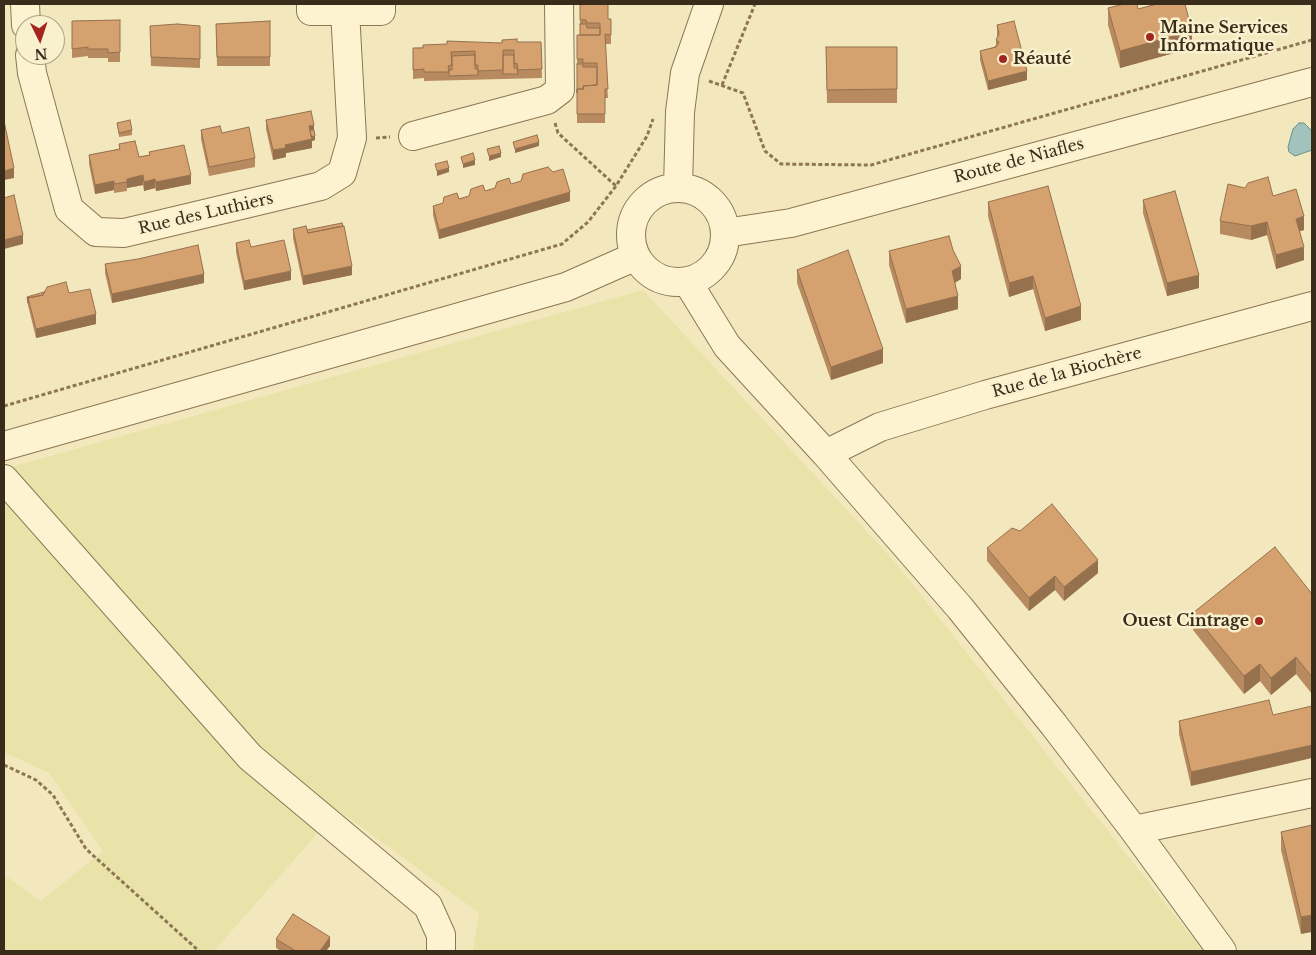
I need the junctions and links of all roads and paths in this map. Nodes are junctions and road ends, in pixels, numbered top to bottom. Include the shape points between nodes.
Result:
1 (311, 4) edge
2 (382, 4) edge
3 (560, 4) edge
4 (710, 4) edge
5 (755, 4) edge
6 (345, 11) junction
7 (1312, 40) edge
8 (31, 65) edge
9 (701, 78) dead end
10 (1312, 82) edge
11 (722, 86) junction
12 (547, 100) junction
13 (656, 109) dead end
14 (413, 136) joint
15 (352, 138) junction
16 (616, 186) junction
17 (678, 188) junction
18 (725, 233) junction
19 (636, 256) junction
20 (687, 281) junction
21 (1312, 306) edge
22 (4, 406) edge
23 (4, 446) edge
24 (826, 454) junction
25 (4, 479) edge
26 (4, 764) edge
27 (1312, 793) edge
28 (1134, 830) junction
29 (199, 951) edge
30 (441, 951) edge
31 (1222, 951) edge

1 - 6 street via 311,11
2 - 6 street via 381,11
3 - 12 street via 560,90
4 - 17 street via 685,73 680,112
5 - 11 path
6 - 15 street, Rue des Luthiers
7 - 11 path via 871,165 781,164 765,151 743,93
8 - 15 street, Rue des Luthiers via 69,209 96,232 124,233 321,186 342,173
9 - 11 path
10 - 18 street, Route de Niafles via 791,223
12 - 14 street
12 - 16 path via 558,133
13 - 16 path via 647,136
14 - 15 path
16 - 22 path via 588,222 562,244
17 - 18 street via 692,190 715,206
17 - 19 street via 662,190 648,198 638,210 632,225 631,241
18 - 20 street via 718,258 700,276
19 - 20 street via 657,277 672,282
19 - 23 street via 566,287
20 - 24 street via 727,346
21 - 24 street, Rue de la Biochère via 985,395 880,427
24 - 28 street via 960,608
25 - 30 street via 250,757 428,906 441,935
26 - 29 path via 36,780 53,795 86,849
27 - 28 street
28 - 31 street

